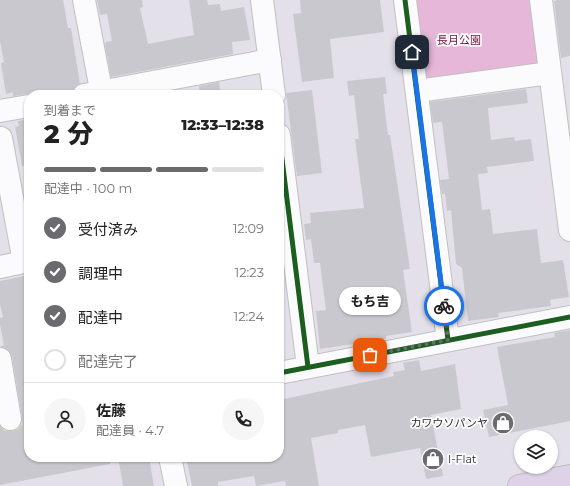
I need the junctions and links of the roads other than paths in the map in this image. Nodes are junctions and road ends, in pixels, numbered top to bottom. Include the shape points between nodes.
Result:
1 (84, 0) edge
2 (262, 0) edge
3 (405, 0) edge
4 (541, 0) edge
5 (270, 60) junction
6 (550, 73) junction
7 (95, 90) edge
8 (116, 90) edge
9 (273, 90) edge
10 (417, 91) junction
11 (24, 106) edge
12 (1, 107) edge
13 (1, 138) edge
14 (284, 213) edge
15 (570, 230) edge
16 (24, 248) edge
17 (24, 263) edge
18 (0, 267) edge
19 (570, 317) edge
20 (448, 340) junction
21 (0, 359) edge
22 (308, 367) junction
23 (284, 371) edge
24 (10, 419) dead end
25 (171, 462) edge
26 (570, 476) edge
27 (176, 486) edge
28 (519, 486) edge

1 - 7 street
2 - 5 street
3 - 10 street
4 - 6 street
5 - 8 street
5 - 9 street
6 - 10 street
6 - 15 street
10 - 20 street
11 - 12 street
13 - 16 street
14 - 22 street
17 - 18 street
19 - 20 street
20 - 22 street
21 - 24 street
22 - 23 street
25 - 27 street
26 - 28 main road

